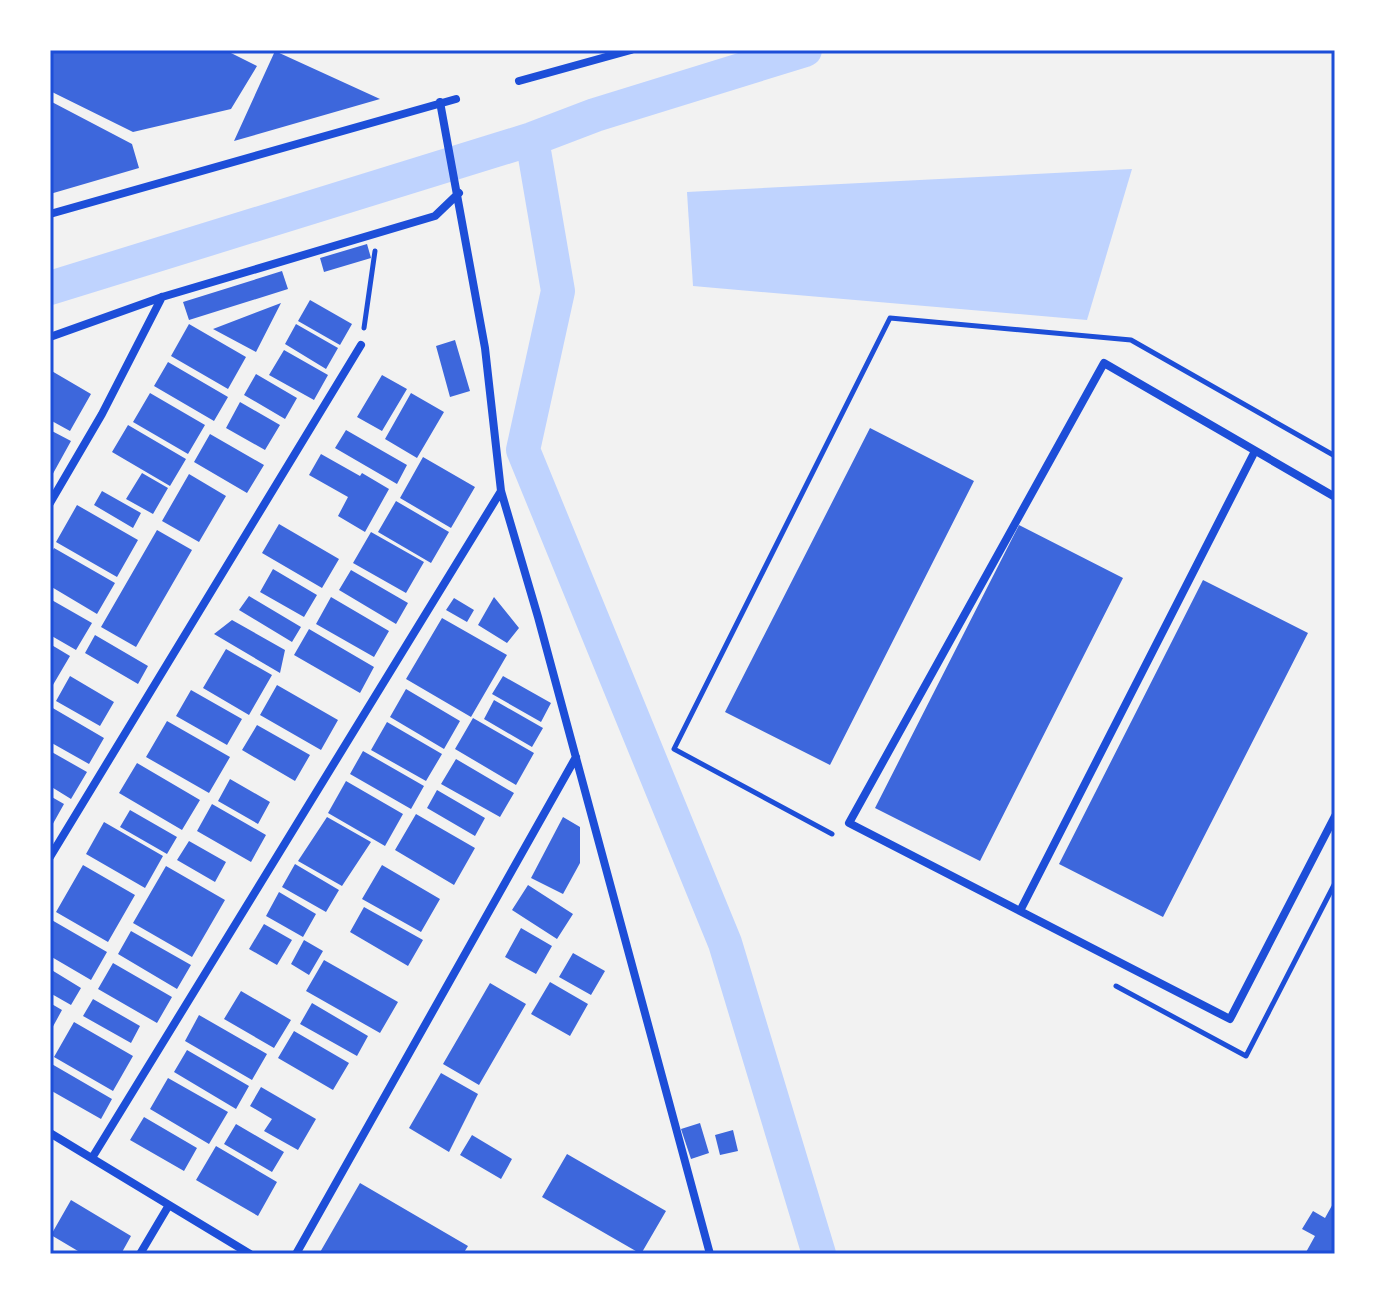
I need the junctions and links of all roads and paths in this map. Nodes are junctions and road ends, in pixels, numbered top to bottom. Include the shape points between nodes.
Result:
1 (631, 50) edge
2 (519, 81) dead end
3 (456, 99) dead end
4 (440, 102) junction
5 (459, 193) junction
6 (50, 214) edge
7 (378, 233) junction
8 (162, 297) junction
9 (50, 337) edge
10 (361, 345) joint
11 (1255, 451) junction
12 (1335, 456) edge
13 (501, 491) junction
14 (1335, 497) edge
15 (50, 503) edge
16 (576, 757) junction
17 (1335, 816) edge
18 (841, 839) dead end
19 (50, 857) edge
20 (1335, 883) edge
21 (1020, 911) junction
22 (1107, 981) dead end
23 (50, 1133) edge
24 (92, 1158) junction
25 (169, 1205) junction
26 (140, 1254) edge
27 (250, 1254) edge
28 (296, 1254) edge
29 (710, 1254) edge

1 - 2 street
3 - 4 street
4 - 5 street
4 - 6 street
5 - 7 street via 435,216
5 - 13 street via 485,348
7 - 8 street
7 - 10 path
8 - 9 street
8 - 15 street
10 - 19 street
11 - 14 street
11 - 21 street
11 - 21 street via 1104,363 849,823
12 - 18 path via 1131,340 890,318 674,749
13 - 16 street
13 - 24 street
16 - 28 street
16 - 29 street
17 - 21 street via 1230,1019
20 - 22 path via 1246,1056
23 - 24 street
24 - 25 street
25 - 26 street
25 - 27 street

